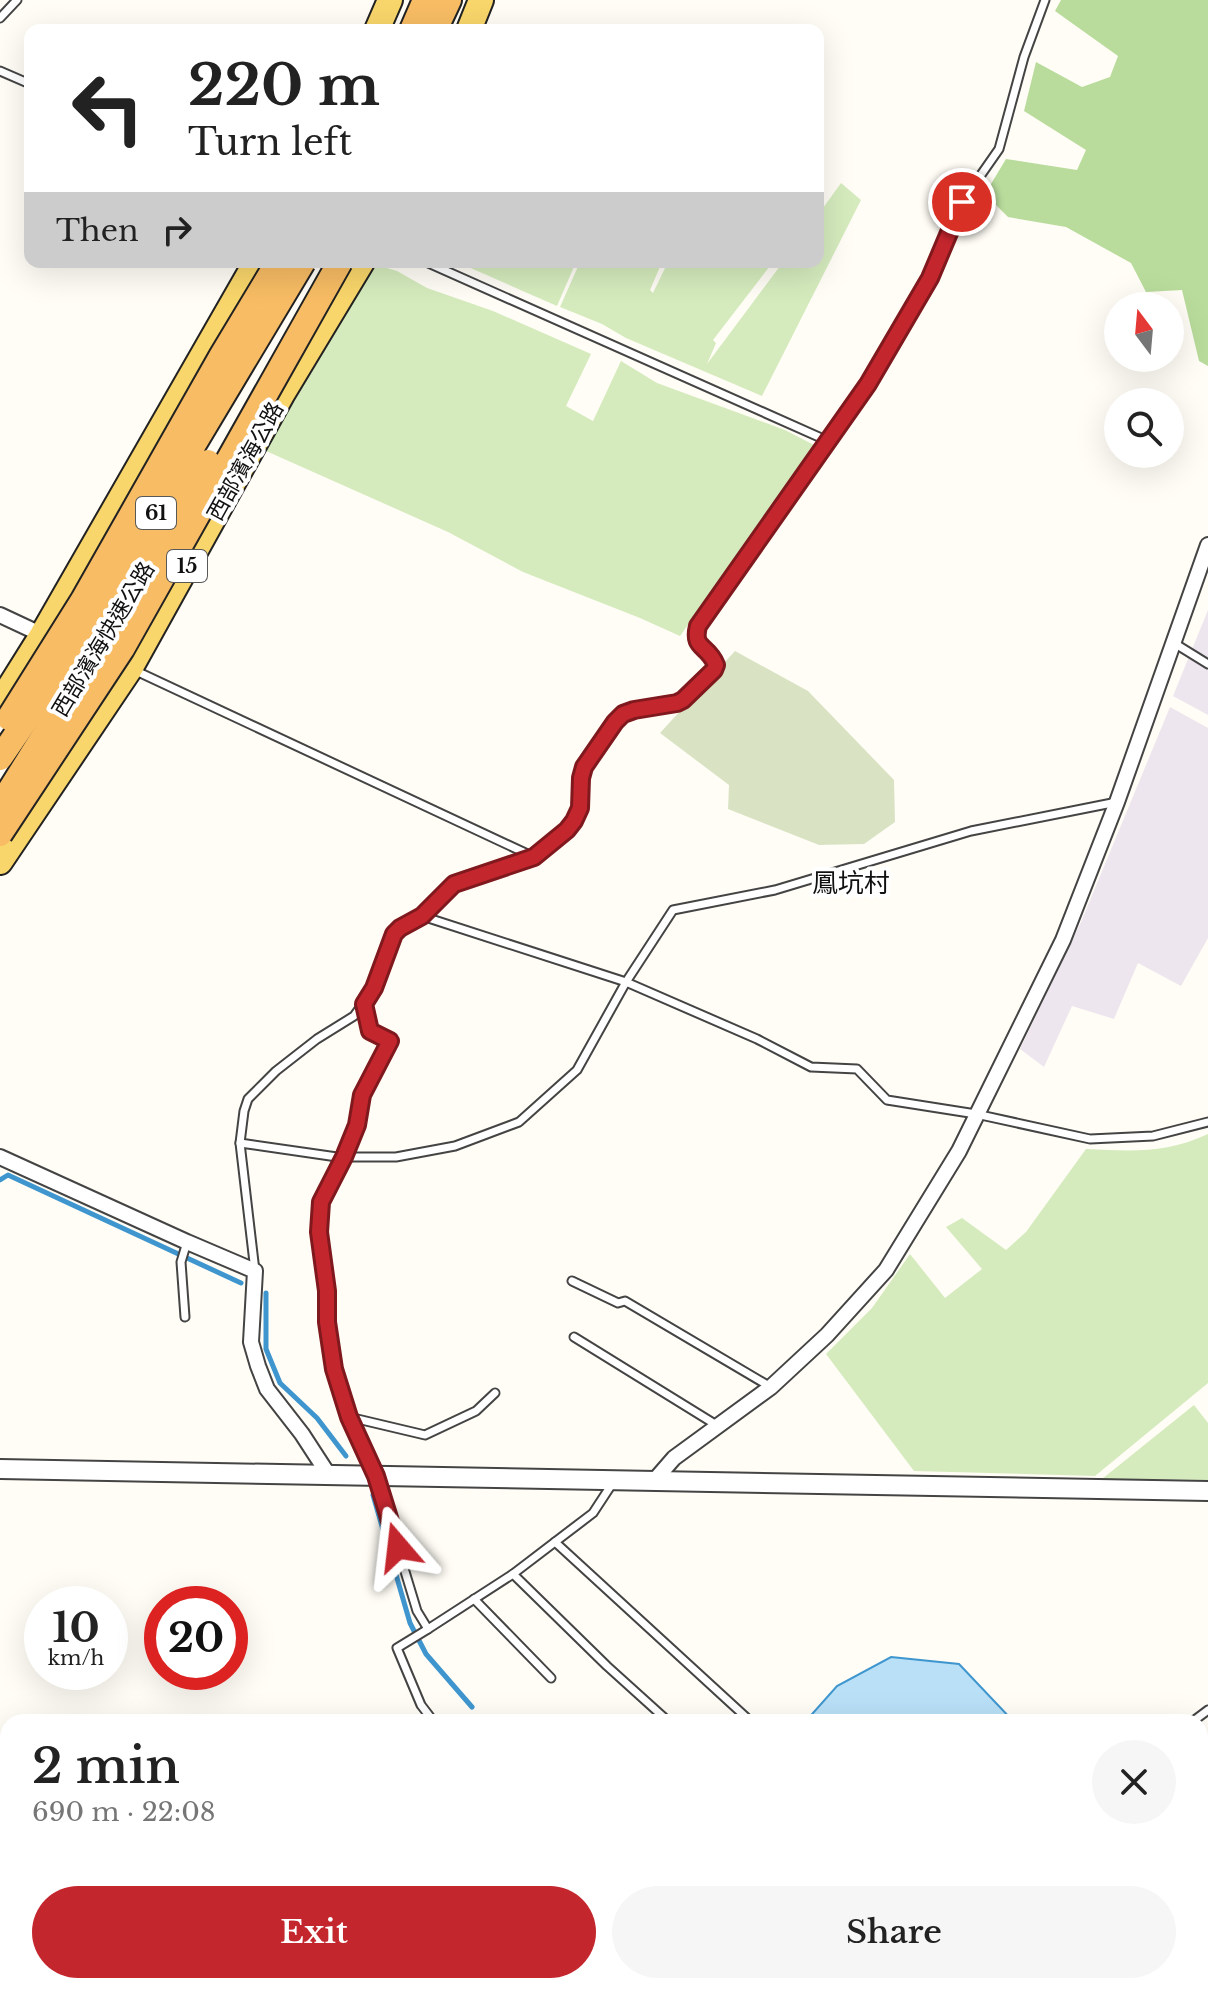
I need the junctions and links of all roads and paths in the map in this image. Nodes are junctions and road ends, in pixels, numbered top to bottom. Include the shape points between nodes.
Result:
1 (17, 0) edge
2 (390, 0) edge
3 (425, 0) edge
4 (449, 0) edge
5 (481, 0) edge
6 (1045, 0) edge
7 (0, 18) edge
8 (380, 24) edge
9 (415, 24) edge
10 (438, 24) edge
11 (471, 24) edge
12 (0, 71) edge
13 (24, 81) edge
14 (253, 268) edge
15 (274, 268) edge
16 (299, 268) edge
17 (319, 268) edge
18 (337, 268) edge
19 (358, 268) edge
20 (439, 268) edge
21 (828, 441) junction
22 (1208, 545) edge
23 (0, 615) edge
24 (42, 635) junction
25 (1174, 643) junction
26 (1208, 664) edge
27 (130, 669) junction
28 (0, 702) edge
29 (0, 731) edge
30 (0, 758) edge
31 (1117, 802) junction
32 (0, 806) edge
33 (0, 834) edge
34 (534, 857) junction
35 (0, 862) edge
36 (422, 916) junction
37 (626, 982) junction
38 (364, 1004) junction
39 (976, 1114) junction
40 (1208, 1122) edge
41 (240, 1143) junction
42 (0, 1157) edge
43 (344, 1157) junction
44 (187, 1242) junction
45 (255, 1271) junction
46 (572, 1281) dead end
47 (185, 1317) dead end
48 (574, 1337) dead end
49 (771, 1387) junction
50 (495, 1393) dead end
51 (349, 1417) junction
52 (718, 1426) junction
53 (0, 1469) edge
54 (328, 1474) junction
55 (376, 1476) junction
56 (614, 1480) junction
57 (654, 1481) junction
58 (1208, 1491) edge
59 (555, 1542) junction
60 (513, 1574) junction
61 (474, 1599) junction
62 (428, 1629) junction
63 (551, 1678) dead end
64 (428, 1714) edge
65 (660, 1714) edge
66 (743, 1714) edge

1 - 7 lane
2 - 8 main road
3 - 9 highway
4 - 10 highway
5 - 11 main road
6 - 21 lane via 999,149 962,202 930,278 868,384
12 - 13 lane
14 - 24 main road
15 - 29 highway, bridge via 83,600
16 - 30 highway, 西部濱海快速公路 / 61, bridge via 104,606
17 - 32 highway, 西部濱海快速公路 / 61, bridge via 117,617
18 - 33 highway, bridge via 122,649
19 - 27 main road, 西部濱海公路 / 15
20 - 21 lane
21 - 34 lane via 698,626 696,639 712,655 714,670 683,700 634,710 615,722 584,767 574,821
22 - 25 street
23 - 24 street
24 - 27 street
24 - 28 main road
25 - 26 lane
25 - 31 street
27 - 34 lane
27 - 35 main road, 西部濱海公路 / 15
31 - 37 lane via 971,831 775,890 673,910
31 - 39 street via 1063,940
34 - 36 lane via 454,884
36 - 37 lane
36 - 38 lane via 394,934
37 - 39 lane via 811,1067 857,1069 887,1100
37 - 43 lane via 577,1070 519,1122 455,1146 396,1157
38 - 41 lane via 248,1099
38 - 43 lane via 370,1031 390,1041 362,1095
39 - 40 lane via 1090,1139 1153,1136
39 - 49 street via 886,1270
41 - 43 lane
41 - 45 lane
42 - 44 street
43 - 51 lane via 321,1202 319,1232 334,1369
44 - 45 street
44 - 47 lane via 181,1262
45 - 54 street via 251,1342 258,1366 267,1389
46 - 49 lane via 618,1303 625,1301
48 - 52 lane
49 - 52 street
50 - 51 lane via 476,1411 425,1435
51 - 55 lane
52 - 57 street via 674,1458
53 - 54 street
54 - 55 street
55 - 56 street
55 - 62 lane via 417,1611
56 - 57 street
56 - 59 lane via 593,1513
57 - 58 street
59 - 60 lane
59 - 66 lane
60 - 61 lane
60 - 65 lane
61 - 62 lane
61 - 63 lane
62 - 64 lane via 397,1648

